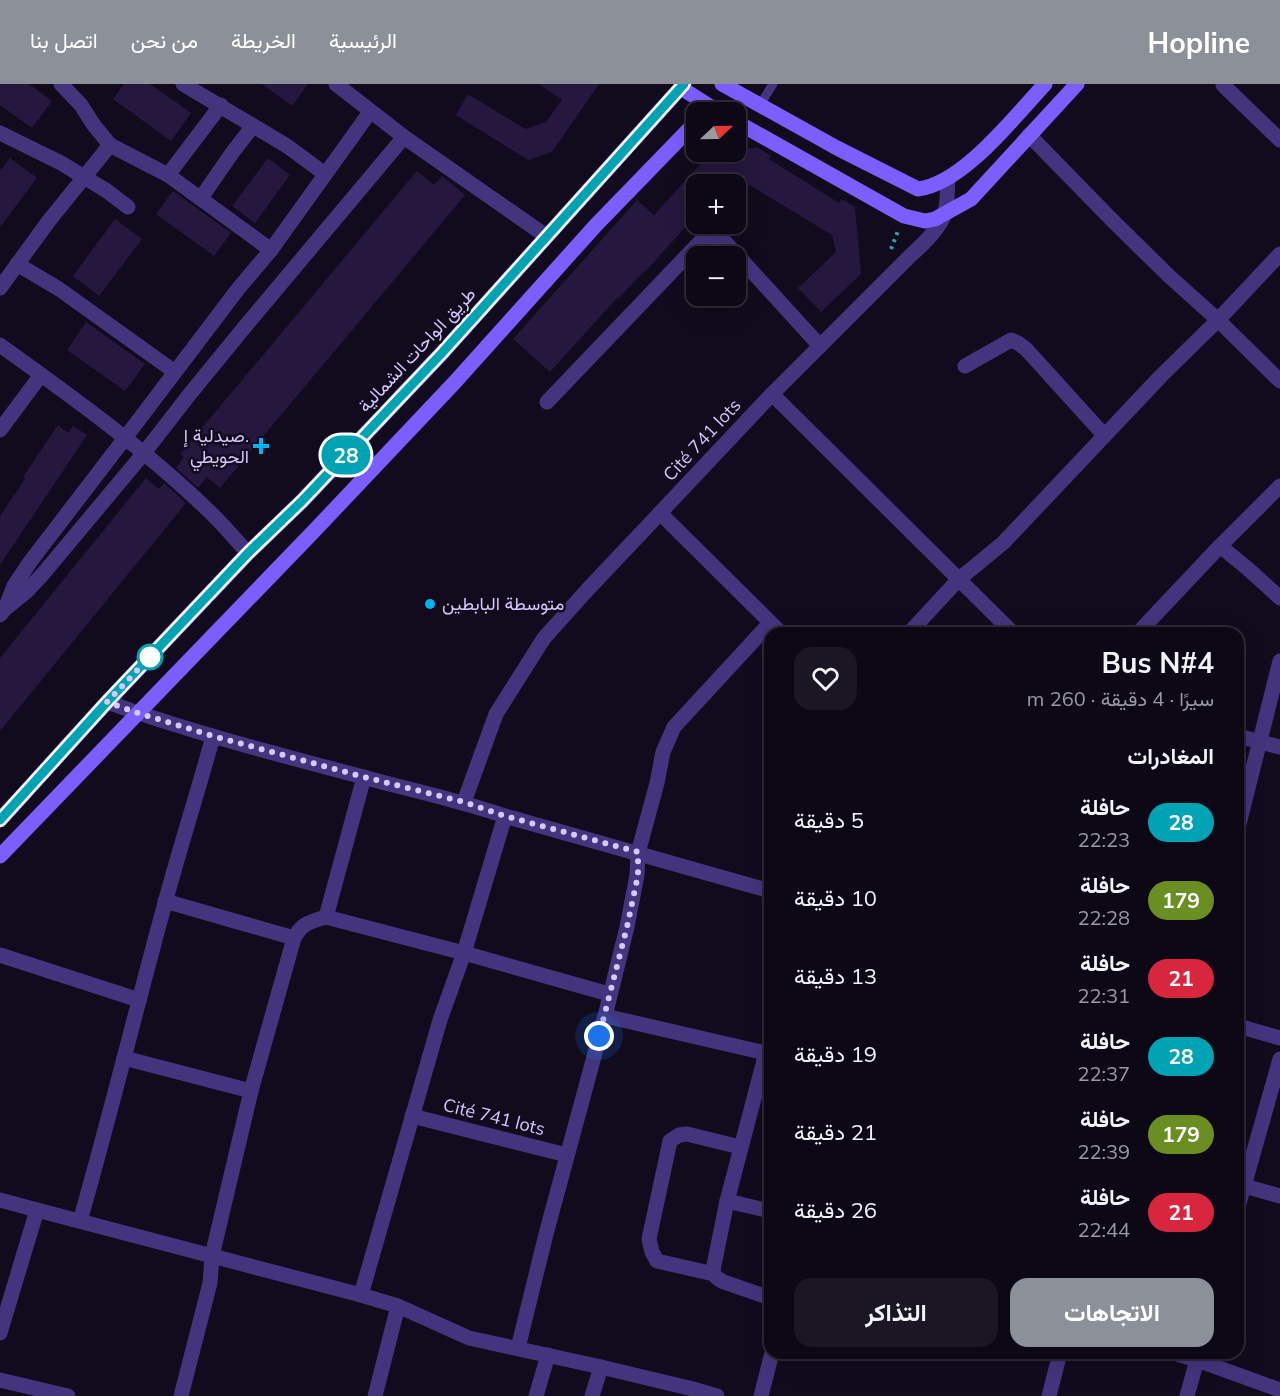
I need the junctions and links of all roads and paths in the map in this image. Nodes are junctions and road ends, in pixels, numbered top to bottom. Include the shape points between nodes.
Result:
1 (61, 84) edge
2 (183, 84) edge
3 (336, 84) edge
4 (772, 84) edge
5 (1045, 84) edge
6 (1077, 84) edge
7 (1224, 84) edge
8 (723, 85) edge
9 (683, 86) edge
10 (701, 102) edge
11 (715, 102) edge
12 (221, 105) junction
13 (760, 105) junction
14 (370, 111) junction
15 (254, 126) junction
16 (746, 127) edge
17 (686, 132) edge
18 (0, 133) edge
19 (1029, 135) junction
20 (404, 136) junction
21 (1280, 140) edge
22 (110, 146) junction
23 (325, 174) junction
24 (168, 175) junction
25 (85, 177) junction
26 (948, 178) junction
27 (201, 198) junction
28 (128, 207) dead end
29 (945, 214) junction
30 (546, 236) junction
31 (271, 250) junction
32 (1280, 254) edge
33 (17, 264) junction
34 (0, 288) edge
35 (1218, 320) junction
36 (0, 345) edge
37 (820, 346) junction
38 (965, 366) dead end
39 (175, 372) junction
40 (41, 375) junction
41 (1280, 381) edge
42 (772, 394) junction
43 (547, 402) dead end
44 (0, 430) edge
45 (1104, 435) junction
46 (125, 438) junction
47 (144, 453) junction
48 (1280, 486) edge
49 (660, 513) junction
50 (1220, 546) junction
51 (248, 553) junction
52 (958, 580) junction
53 (1280, 598) edge
54 (2, 612) edge
55 (775, 627) edge
56 (915, 627) edge
57 (1007, 627) edge
58 (1144, 627) edge
59 (764, 640) edge
60 (1280, 661) edge
61 (107, 702) junction
62 (138, 713) junction
63 (213, 736) junction
64 (1244, 737) edge
65 (1259, 741) junction
66 (1280, 747) edge
67 (364, 777) junction
68 (464, 802) junction
69 (1244, 803) edge
70 (505, 816) junction
71 (0, 820) edge
72 (638, 852) junction
73 (0, 856) edge
74 (764, 889) edge
75 (165, 901) junction
76 (326, 917) junction
77 (294, 938) junction
78 (464, 953) junction
79 (0, 955) edge
80 (609, 994) junction
81 (139, 1000) junction
82 (605, 1016) junction
83 (1244, 1028) edge
84 (1280, 1038) edge
85 (764, 1052) edge
86 (124, 1058) junction
87 (1280, 1059) edge
88 (764, 1066) edge
89 (251, 1091) junction
90 (412, 1116) junction
91 (740, 1147) junction
92 (567, 1155) junction
93 (1244, 1186) joint
94 (1280, 1196) edge
95 (0, 1200) edge
96 (727, 1201) junction
97 (36, 1210) junction
98 (764, 1210) edge
99 (80, 1221) junction
100 (212, 1256) junction
101 (714, 1274) junction
102 (361, 1295) junction
103 (764, 1296) edge
104 (398, 1306) junction
105 (0, 1333) edge
106 (518, 1348) junction
107 (548, 1355) junction
108 (770, 1359) edge
109 (1058, 1359) edge
110 (1197, 1359) edge
111 (1205, 1359) edge
112 (601, 1367) junction
113 (0, 1380) edge
114 (1280, 1390) edge
115 (68, 1396) edge
116 (181, 1396) edge
117 (375, 1396) edge
118 (536, 1396) edge
119 (592, 1396) edge
120 (717, 1396) edge
121 (761, 1396) edge
122 (1049, 1396) edge
123 (1187, 1396) edge

1 - 22 street
2 - 12 street
3 - 14 street
4 - 13 lane
5 - 26 main road via 971,162
6 - 19 main road
7 - 21 street
8 - 11 main road
8 - 13 main road
9 - 10 main road
9 - 30 main road, طريق الواحات الشمالية
12 - 15 street
12 - 24 street
13 - 26 main road via 918,189
14 - 20 street
14 - 23 street
15 - 23 street
15 - 27 street
16 - 29 main road via 904,216 925,221
17 - 62 main road via 322,523
18 - 25 street
19 - 29 main road via 971,199
19 - 35 street
20 - 30 street
20 - 47 street
22 - 24 street
22 - 25 street
23 - 31 street
24 - 27 street
25 - 28 street
25 - 33 street
26 - 29 street
27 - 31 street
29 - 37 street, Cité 741 lots via 923,244
30 - 51 main road, طريق الواحات الشمالية via 375,425
31 - 39 street
32 - 35 street
33 - 34 street
33 - 39 street
35 - 41 street
35 - 45 street
36 - 40 street
37 - 42 street, Cité 741 lots
37 - 43 street via 726,243 701,241
38 - 45 street via 1011,340 1018,342
39 - 46 street
40 - 44 street
40 - 46 street
42 - 49 street, Cité 741 lots
42 - 52 street
45 - 52 street via 1003,543
46 - 47 street
46 - 54 street via 30,562
47 - 51 street via 214,516
47 - 54 street via 42,576
48 - 50 street
49 - 55 street
49 - 68 street, Cité 741 lots via 544,638 496,714
50 - 53 street
50 - 58 street
51 - 61 main road, طريق الواحات الشمالية
52 - 56 street
52 - 57 street
59 - 72 street via 674,727 663,752
60 - 65 street
61 - 62 street
61 - 71 main road, طريق الواحات الشمالية
62 - 63 street
62 - 73 main road
63 - 67 street
63 - 75 street
64 - 65 street
65 - 66 street
65 - 69 street
67 - 68 street
67 - 76 street
68 - 70 street
70 - 72 street
70 - 78 street
72 - 74 street
72 - 80 street via 638,875
75 - 77 street
75 - 81 street
76 - 77 street via 299,928
76 - 78 street
77 - 89 street
78 - 80 street
78 - 90 street
79 - 81 street
80 - 82 street
81 - 86 street
82 - 85 street
82 - 92 street
83 - 84 street
86 - 89 street
86 - 99 street
87 - 93 street
88 - 91 street
89 - 100 street
90 - 92 street, Cité 741 lots
90 - 102 street
91 - 96 street
91 - 101 street via 687,1134 670,1141 649,1239 657,1261
92 - 106 street
93 - 94 street
95 - 97 street
96 - 98 street
96 - 101 street
97 - 99 street
97 - 105 street
99 - 100 street
100 - 102 street
100 - 116 street via 210,1283
101 - 103 street via 724,1282
102 - 104 street
104 - 106 street via 469,1338
104 - 117 street
106 - 107 street
107 - 112 street
107 - 118 street
108 - 121 street
109 - 122 street
110 - 123 street
111 - 114 street
112 - 119 street
112 - 120 street
113 - 115 street

